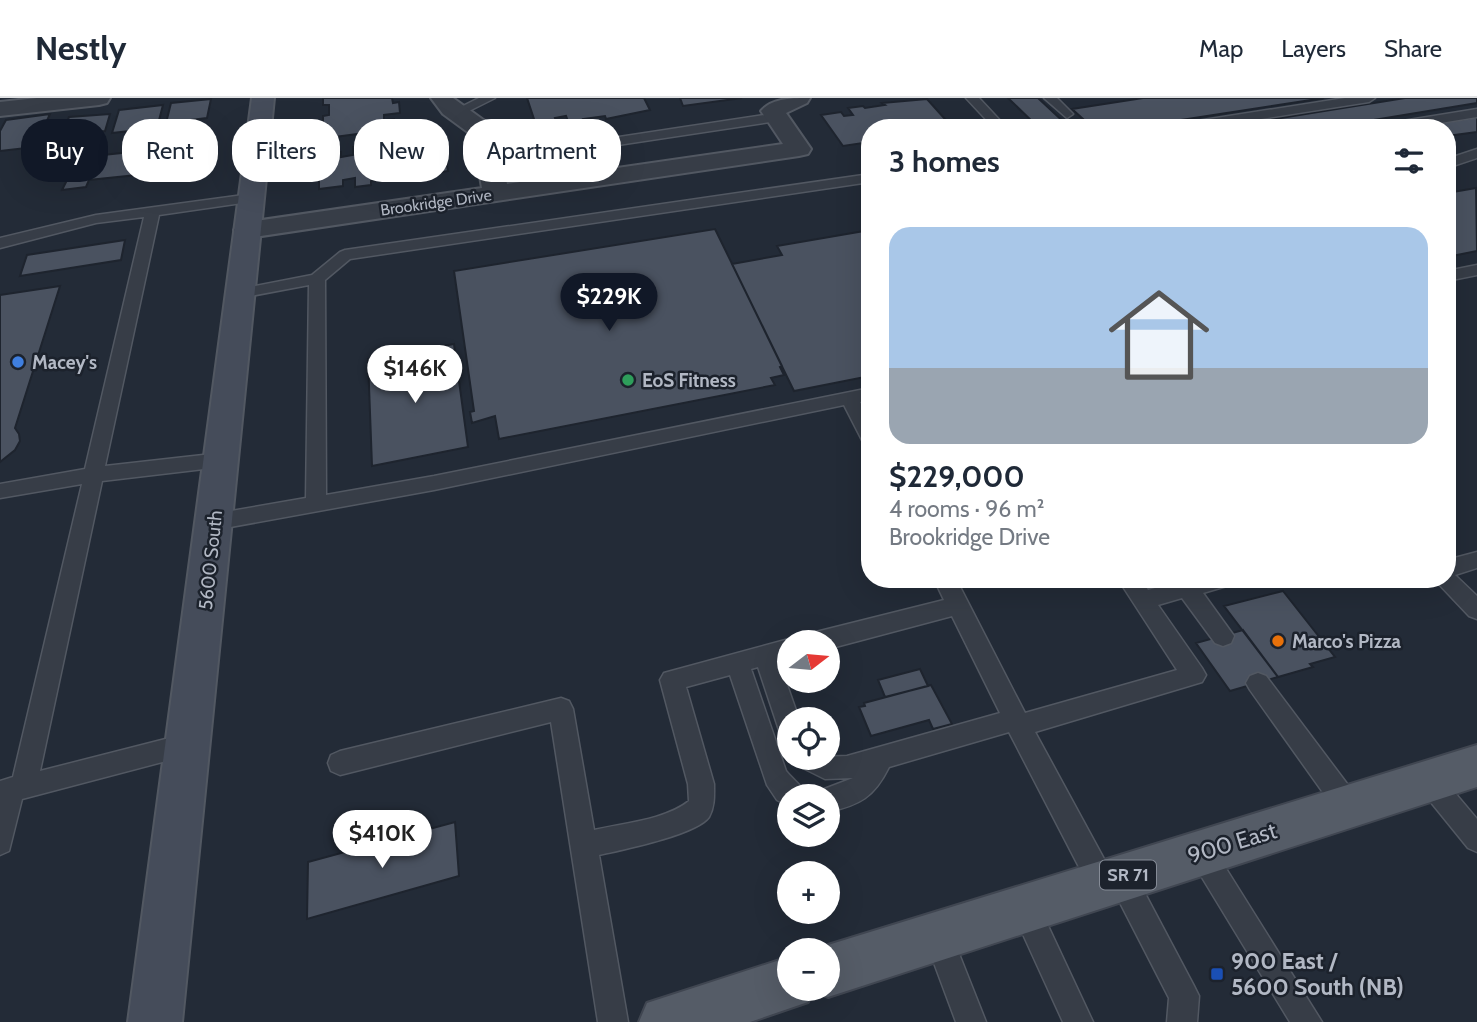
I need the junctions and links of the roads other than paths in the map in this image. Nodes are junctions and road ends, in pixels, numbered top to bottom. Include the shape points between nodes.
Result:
1 (99, 98) edge
2 (263, 98) edge
3 (489, 98) edge
4 (799, 98) edge
5 (972, 98) edge
6 (1050, 98) edge
7 (1368, 98) edge
8 (449, 105) edge
9 (0, 109) edge
10 (1477, 113) edge
11 (1067, 114) dead end
12 (778, 117) junction
13 (992, 119) edge
14 (1235, 119) edge
15 (1440, 119) edge
16 (1477, 153) edge
17 (1456, 161) edge
18 (861, 178) edge
19 (566, 183) junction
20 (496, 193) junction
21 (152, 212) junction
22 (250, 214) junction
23 (0, 243) edge
24 (1477, 270) edge
25 (1456, 274) edge
26 (317, 279) junction
27 (240, 293) junction
28 (861, 396) edge
29 (849, 398) junction
30 (861, 421) edge
31 (221, 460) junction
32 (96, 474) junction
33 (0, 491) edge
34 (316, 504) junction
35 (214, 522) junction
36 (1477, 560) edge
37 (1456, 566) edge
38 (950, 588) edge
39 (1135, 588) edge
40 (1187, 588) joint
41 (1454, 588) edge
42 (1143, 600) junction
43 (959, 605) junction
44 (1477, 610) edge
45 (840, 636) edge
46 (1223, 636) dead end
47 (777, 652) edge
48 (765, 655) junction
49 (738, 663) junction
50 (1258, 683) dead end
51 (783, 707) edge
52 (1017, 722) junction
53 (189, 744) junction
54 (881, 757) junction
55 (340, 762) dead end
56 (1477, 766) edge
57 (840, 767) edge
58 (1430, 782) junction
59 (781, 784) edge
60 (12, 789) edge
61 (840, 797) edge
62 (1348, 806) junction
63 (1477, 839) edge
64 (0, 842) edge
65 (584, 846) junction
66 (1201, 852) junction
67 (1112, 880) junction
68 (1025, 908) junction
69 (938, 936) junction
70 (840, 967) edge
71 (777, 987) edge
72 (683, 1019) edge
73 (155, 1022) edge
74 (613, 1022) edge
75 (971, 1022) edge
76 (1077, 1022) edge
77 (1182, 1022) edge
78 (1307, 1022) edge

1 - 9 street
2 - 22 main road, 5600 South
3 - 8 lane
4 - 12 street via 773,111
5 - 13 lane
6 - 11 lane
7 - 14 lane
8 - 20 street via 485,135
10 - 15 lane
12 - 19 lane via 558,150
12 - 19 street, Brookridge Drive via 799,149
16 - 17 lane
18 - 26 lane via 345,256
19 - 20 street, Brookridge Drive
20 - 22 street, Brookridge Drive
21 - 22 lane
21 - 23 lane via 96,219
21 - 32 lane
22 - 27 main road, 5600 South
24 - 25 lane
26 - 27 lane
26 - 34 lane
27 - 31 main road, 5600 South
28 - 29 lane
29 - 30 lane
29 - 34 lane
31 - 32 lane
31 - 35 main road, 5600 South
32 - 33 lane
32 - 60 lane
34 - 35 lane
35 - 53 main road, 5600 South
36 - 37 lane
38 - 43 lane
39 - 42 lane
40 - 42 lane
40 - 46 lane
41 - 44 lane
42 - 52 lane via 1194,676
43 - 45 lane
43 - 52 lane
47 - 48 lane
48 - 49 lane
48 - 51 lane
49 - 59 lane
49 - 65 lane via 671,680 701,784 698,810 683,819
50 - 62 lane
52 - 54 lane
52 - 67 lane
53 - 60 lane
53 - 73 main road, 5600 South
54 - 57 lane
54 - 61 lane via 868,783
55 - 65 lane via 561,709
56 - 58 main road, 900 East / SR 71
58 - 62 main road, 900 East / SR 71
58 - 63 lane
60 - 64 lane
62 - 66 main road, 900 East / SR 71
65 - 74 lane
66 - 67 main road, 900 East / SR 71
66 - 78 lane
67 - 68 main road, 900 East / SR 71
67 - 77 lane via 1184,996
68 - 69 main road, 900 East / SR 71
68 - 76 lane
69 - 70 main road, 900 East / SR 71
69 - 75 lane
71 - 72 main road

